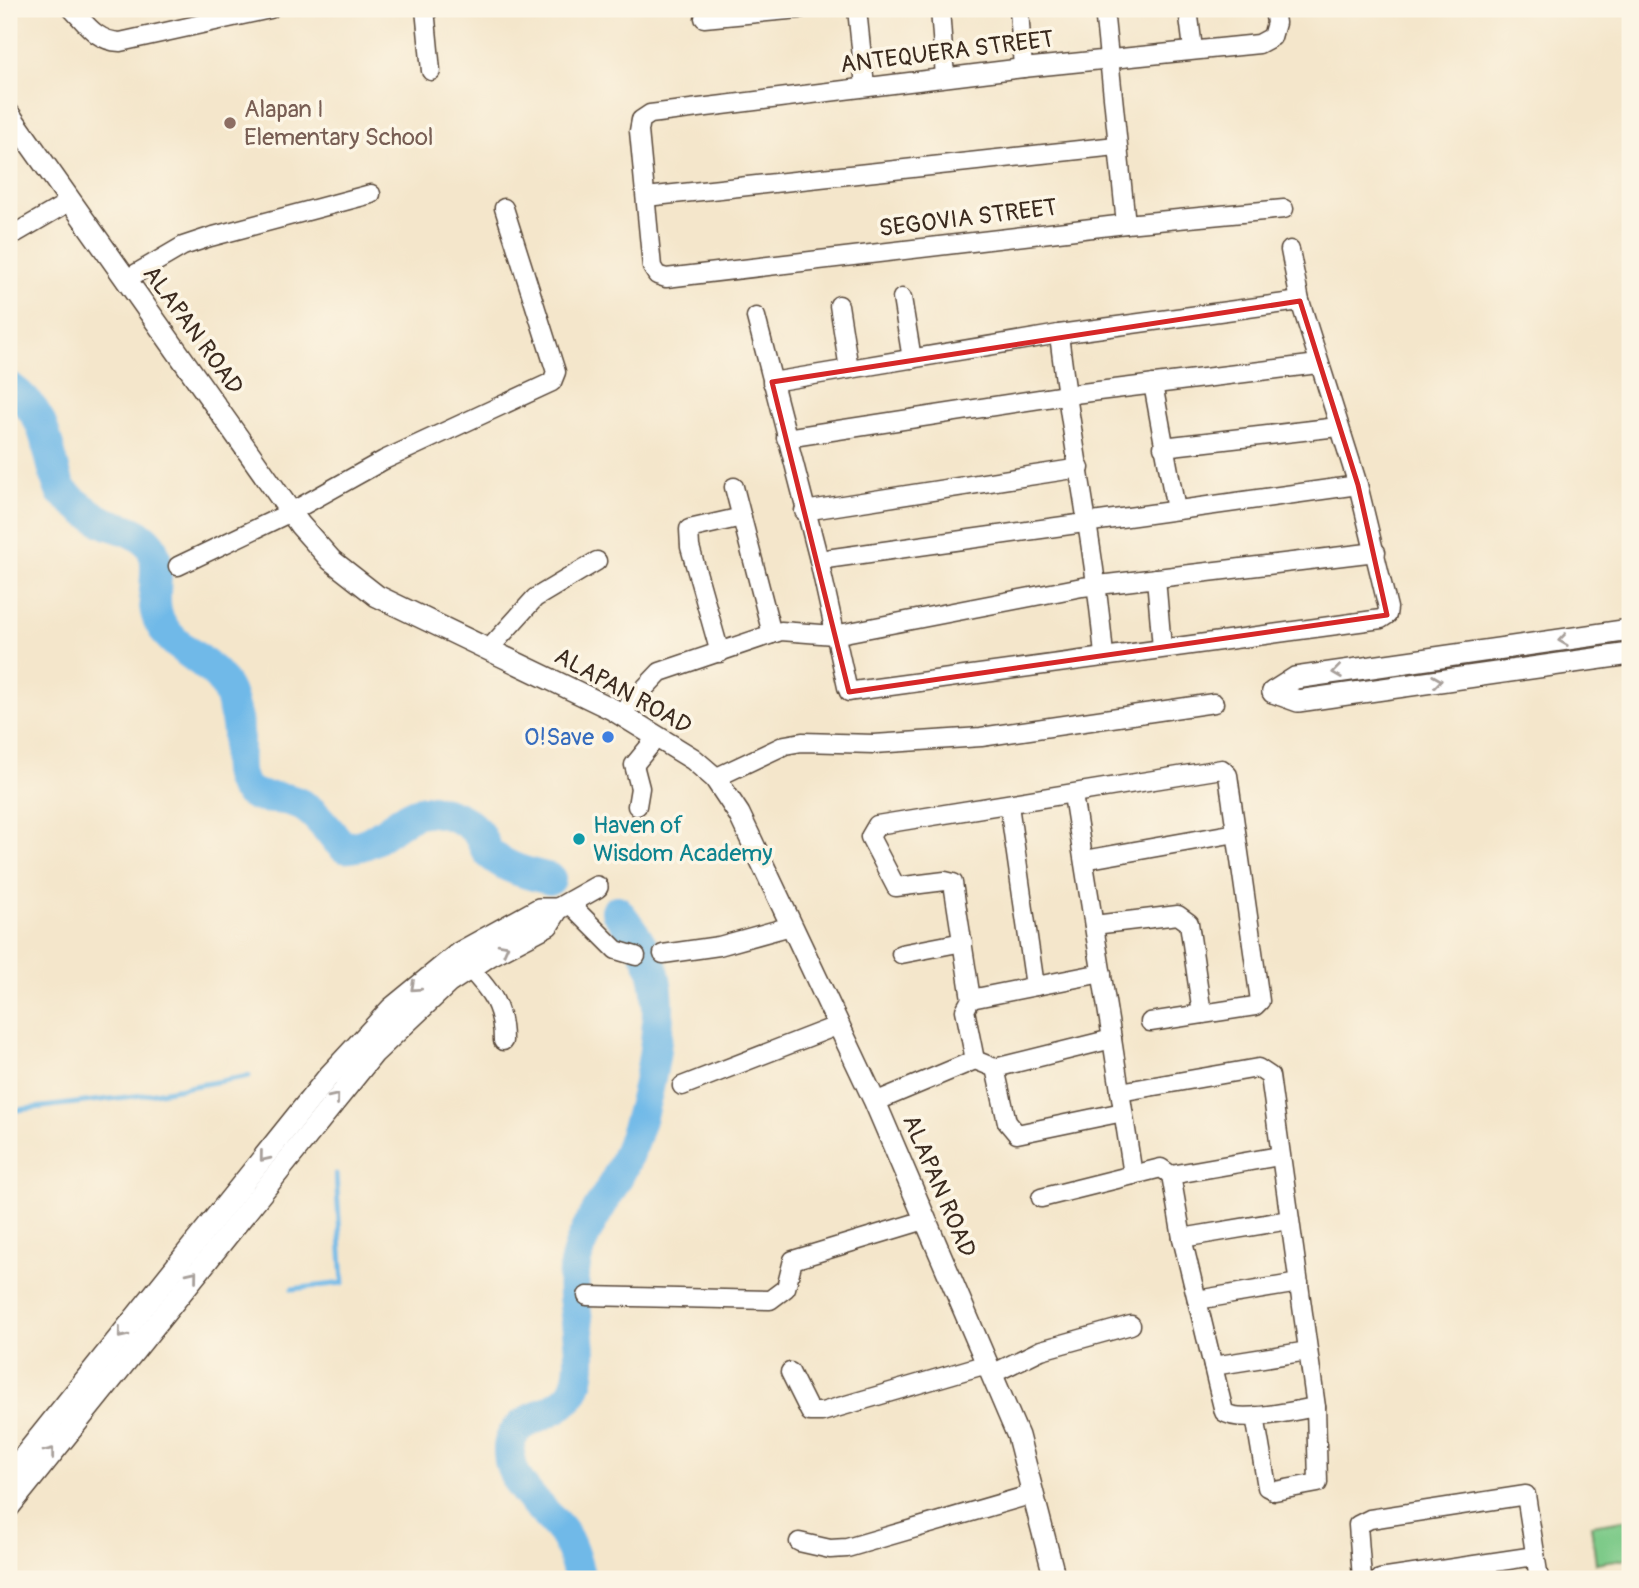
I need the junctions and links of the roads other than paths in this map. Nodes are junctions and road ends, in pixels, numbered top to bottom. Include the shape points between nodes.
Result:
1 (72, 9) edge
2 (270, 9) edge
3 (425, 9) edge
4 (800, 9) edge
5 (857, 9) edge
6 (940, 9) edge
7 (1019, 9) edge
8 (1104, 9) edge
9 (1188, 9) edge
10 (1274, 9) edge
11 (774, 10) edge
12 (704, 18) dead end
13 (1193, 49) junction
14 (1110, 58) junction
15 (1023, 68) junction
16 (431, 71) dead end
17 (945, 77) junction
18 (865, 86) junction
19 (9, 114) edge
20 (1116, 146) junction
21 (371, 194) dead end
22 (646, 197) junction
23 (69, 202) junction
24 (504, 208) dead end
25 (1284, 209) dead end
26 (1126, 224) junction
27 (9, 237) edge
28 (1290, 250) dead end
29 (125, 280) junction
30 (902, 298) dead end
31 (1300, 301) junction
32 (839, 305) dead end
33 (756, 317) dead end
34 (1059, 334) junction
35 (912, 359) junction
36 (1318, 365) junction
37 (849, 369) junction
38 (772, 382) junction
39 (1153, 384) junction
40 (1066, 395) junction
41 (1338, 427) junction
42 (786, 438) junction
43 (1163, 447) junction
44 (1080, 468) junction
45 (1358, 485) junction
46 (734, 487) dead end
47 (1176, 510) junction
48 (804, 511) junction
49 (291, 512) junction
50 (742, 517) junction
51 (1088, 521) junction
52 (1376, 552) junction
53 (818, 560) junction
54 (597, 561) dead end
55 (178, 566) dead end
56 (1156, 578) junction
57 (1098, 585) junction
58 (1630, 630) edge
59 (772, 634) junction
60 (834, 635) junction
61 (1162, 648) junction
62 (488, 650) junction
63 (720, 653) junction
64 (1630, 654) edge
65 (1104, 656) junction
66 (1214, 703) dead end
67 (620, 714) junction
68 (657, 737) junction
69 (724, 774) junction
70 (1073, 795) junction
71 (1009, 805) junction
72 (637, 806) dead end
73 (1236, 833) junction
74 (1084, 860) junction
75 (597, 887) dead end
76 (564, 906) junction
77 (1094, 925) junction
78 (791, 926) junction
79 (963, 942) junction
80 (663, 954) dead end
81 (901, 954) dead end
82 (636, 956) dead end
83 (469, 968) junction
84 (1102, 973) junction
85 (1035, 986) junction
86 (971, 999) junction
87 (1202, 1014) junction
88 (1150, 1023) dead end
89 (839, 1025) junction
90 (1112, 1039) junction
91 (503, 1041) dead end
92 (975, 1060) junction
93 (995, 1068) junction
94 (682, 1086) dead end
95 (1120, 1092) junction
96 (875, 1102) junction
97 (1124, 1112) junction
98 (1279, 1156) junction
99 (1133, 1175) junction
100 (1171, 1175) junction
101 (1041, 1198) dead end
102 (925, 1220) junction
103 (1289, 1220) junction
104 (1182, 1238) junction
105 (1299, 1283) junction
106 (587, 1296) dead end
107 (1196, 1300) junction
108 (1131, 1325) dead end
109 (1308, 1351) junction
110 (1213, 1366) junction
111 (989, 1369) junction
112 (790, 1372) dead end
113 (1316, 1407) junction
114 (1255, 1416) junction
115 (9, 1475) edge
116 (1033, 1494) junction
117 (9, 1507) edge
118 (799, 1542) dead end
119 (1535, 1556) junction
120 (1055, 1579) edge
121 (1362, 1579) edge
122 (1380, 1579) edge
123 (1539, 1579) edge

1 - 2 street via 96,35 120,42
3 - 16 street
4 - 11 street
5 - 18 street
6 - 17 street
7 - 15 street
8 - 14 street
9 - 13 street
10 - 13 street, ANTEQUERA STREET via 1272,37 1259,44
11 - 12 street
13 - 14 street, ANTEQUERA STREET
14 - 15 street, ANTEQUERA STREET
14 - 20 street
15 - 17 street, ANTEQUERA STREET
17 - 18 street, ANTEQUERA STREET
18 - 22 street, ANTEQUERA STREET via 650,114 641,120
19 - 23 street, ALAPAN ROAD
20 - 22 street
20 - 26 street
21 - 29 street via 183,246
22 - 26 street, SEGOVIA STREET via 652,267 666,278
23 - 27 street
23 - 29 street, ALAPAN ROAD
24 - 49 street via 556,372 552,383 384,460
25 - 26 street, SEGOVIA STREET
28 - 31 street
29 - 49 street, ALAPAN ROAD
30 - 35 street
31 - 34 street
31 - 36 street
32 - 37 street
33 - 38 street
34 - 35 street
34 - 40 street
35 - 37 street
36 - 39 street
36 - 41 street
37 - 38 street
38 - 42 street
39 - 40 street
39 - 43 street
40 - 42 street
40 - 44 street
41 - 43 street
41 - 45 street
42 - 48 street
43 - 47 street
44 - 48 street
44 - 51 street
45 - 47 street
45 - 52 street
46 - 50 street
47 - 51 street
48 - 53 street
49 - 55 street
49 - 62 street, ALAPAN ROAD via 331,560 377,596
50 - 59 street
50 - 63 street via 689,530
51 - 53 street
51 - 57 street
52 - 56 street
52 - 61 street via 1388,608 1381,619
53 - 60 street
54 - 62 street via 535,598
56 - 57 street
56 - 61 street
57 - 60 street
57 - 65 street
58 -> 64 street via 1295,678 1273,692 1298,701
59 - 60 street
59 - 63 street
60 - 65 street via 849,692
61 - 65 street
62 - 67 street, ALAPAN ROAD
63 - 67 street via 660,672
66 - 69 street via 981,737 874,744 802,741
67 - 68 street, ALAPAN ROAD
68 - 69 street, ALAPAN ROAD
68 - 72 street via 634,765 640,788
69 - 78 street, ALAPAN ROAD
70 - 71 street
70 - 73 street via 1222,769 1228,775
70 - 74 street
71 - 79 street via 877,825 871,830 896,887 953,883
71 - 85 street
73 - 74 street
73 - 87 street via 1261,996 1255,1006
74 - 77 street
75 - 76 street
76 - 82 street via 616,950
83 -> 76 street via 548,925
76 -> 115 street via 539,909 459,953 392,1008 328,1077
77 - 84 street
77 - 87 street via 1184,917 1189,923
78 - 80 street via 719,946
78 - 89 street, ALAPAN ROAD
79 - 81 street
79 - 86 street
83 - 91 street via 496,998
117 -> 83 street via 343,1089 405,1021
84 - 85 street
84 - 90 street
85 - 86 street
86 - 92 street via 965,1010
87 - 88 street
89 - 94 street
89 - 96 street, ALAPAN ROAD
90 - 93 street
90 - 95 street
92 - 93 street
92 - 96 street
93 - 97 street via 1007,1122 1017,1134
95 - 97 street
95 - 98 street via 1258,1068 1266,1071
96 - 102 street, ALAPAN ROAD
97 - 99 street
98 - 100 street
98 - 103 street
99 - 100 street via 1161,1168
99 - 101 street
100 - 104 street
102 - 106 street via 793,1260 786,1288 770,1300
102 - 111 street, ALAPAN ROAD
103 - 104 street
103 - 105 street
104 - 107 street
105 - 107 street
105 - 109 street
107 - 110 street
108 - 111 street
109 - 110 street
109 - 113 street
110 - 114 street via 1224,1412
111 - 112 street via 822,1412 810,1412
111 - 116 street, ALAPAN ROAD via 1018,1436
113 - 114 street
113 - 114 street via 1318,1483 1275,1491 1267,1487
116 - 118 street via 847,1548
116 - 120 street, ALAPAN ROAD
119 - 121 street via 1526,1495 1370,1519 1358,1525
119 - 122 street
119 - 123 street

